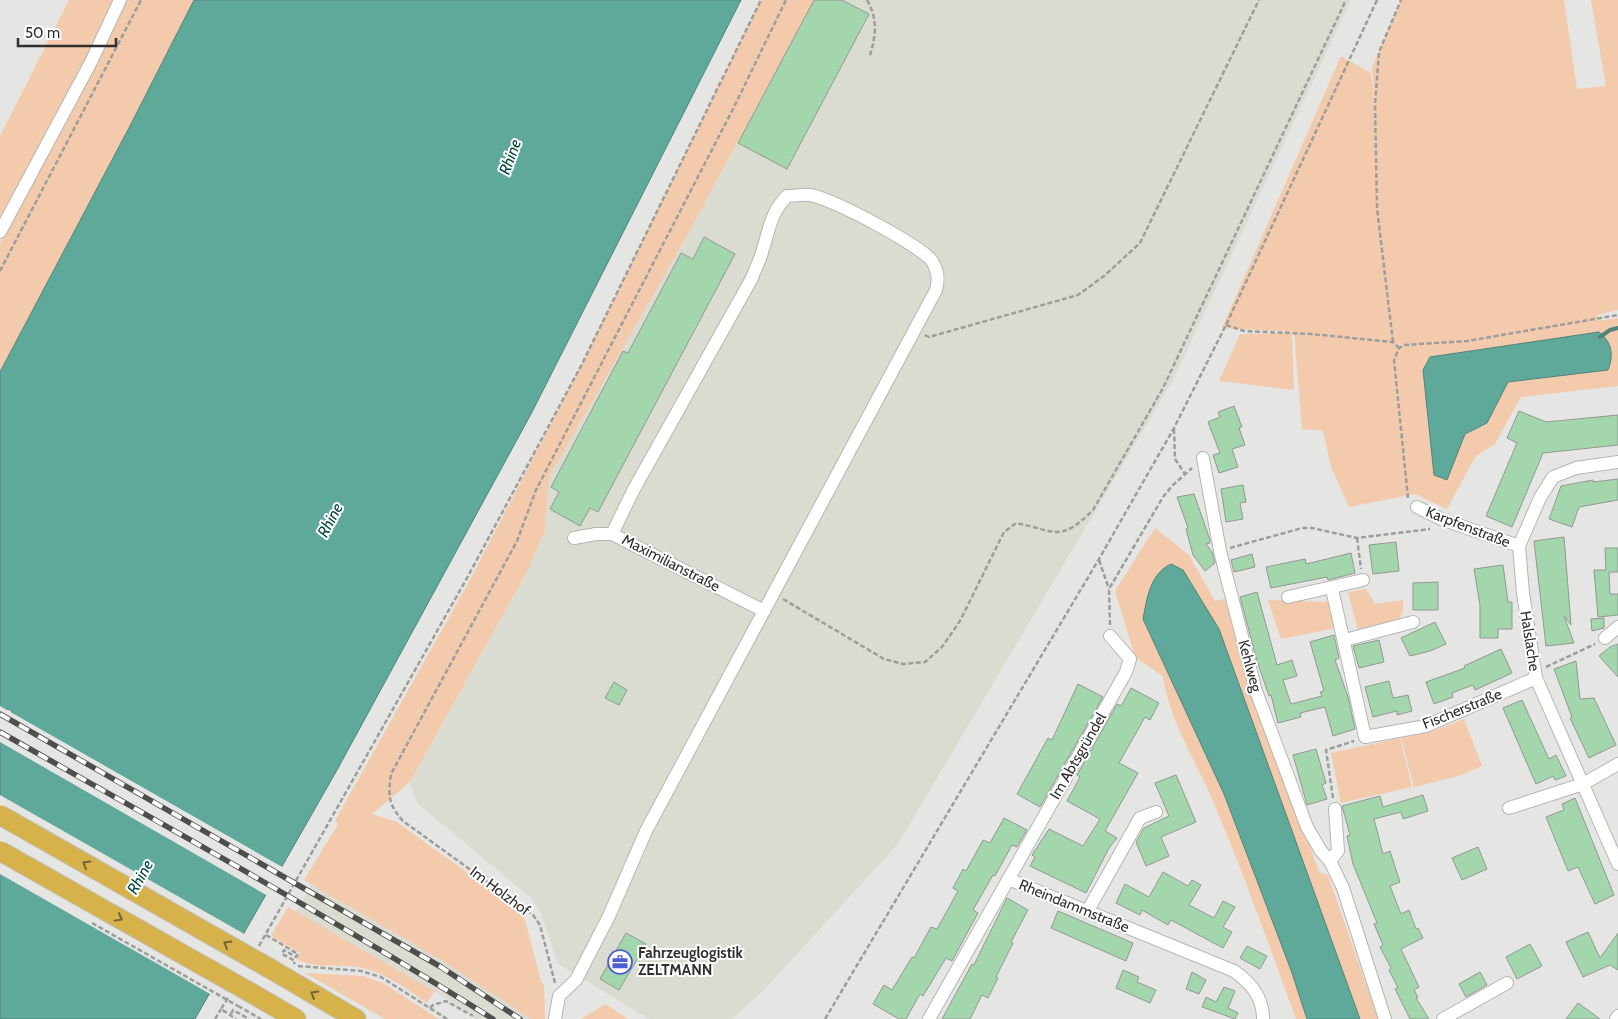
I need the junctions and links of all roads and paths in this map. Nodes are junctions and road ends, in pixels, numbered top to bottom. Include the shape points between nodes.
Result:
1 (120, 0) edge
2 (141, 0) edge
3 (761, 0) edge
4 (786, 0) edge
5 (867, 0) edge
6 (1259, 0) edge
7 (1346, 0) edge
8 (1377, 0) edge
9 (1401, 0) edge
10 (870, 56) dead end
11 (0, 232) edge
12 (0, 271) edge
13 (1618, 315) edge
14 (1226, 325) junction
15 (915, 330) junction
16 (1393, 342) junction
17 (1399, 348) junction
18 (1174, 428) junction
19 (1203, 458) joint
20 (1618, 462) edge
21 (1185, 474) junction
22 (1417, 507) joint
23 (1441, 519) junction
24 (612, 534) junction
25 (574, 538) dead end
26 (1357, 538) junction
27 (1519, 546) junction
28 (1220, 551) junction
29 (1099, 560) junction
30 (1362, 580) joint
31 (1109, 589) junction
32 (1332, 589) junction
33 (774, 594) junction
34 (1288, 597) dead end
35 (764, 612) junction
36 (1413, 622) dead end
37 (1618, 627) edge
38 (1110, 636) joint
39 (1605, 638) joint
40 (1345, 640) junction
41 (1536, 674) junction
42 (1365, 737) junction
43 (1618, 764) edge
44 (1583, 784) junction
45 (1509, 808) dead end
46 (1335, 809) joint
47 (1156, 812) dead end
48 (0, 815) edge
49 (0, 851) edge
50 (1330, 861) junction
51 (1618, 864) edge
52 (1008, 879) junction
53 (1087, 912) junction
54 (85, 919) dead end
55 (266, 935) junction
56 (256, 951) dead end
57 (278, 956) dead end
58 (293, 966) junction
59 (1507, 983) dead end
60 (231, 992) dead end
61 (559, 996) junction
62 (430, 1008) junction
63 (222, 1009) junction
64 (231, 1014) junction
65 (473, 1016) dead end
66 (1618, 1016) edge
67 (215, 1019) edge
68 (236, 1019) edge
69 (249, 1019) edge
70 (261, 1019) edge
71 (296, 1019) edge
72 (356, 1019) edge
73 (447, 1019) edge
74 (555, 1019) edge
75 (824, 1019) edge
76 (929, 1019) edge
77 (1263, 1019) edge
78 (1385, 1019) edge
79 (1443, 1019) edge
80 (1616, 1019) edge

1 - 11 street via 91,62
2 - 12 path
3 - 55 path via 582,364 467,578
4 - 61 path, Im Holzhof via 536,490 517,541 391,774 388,791 392,808 403,821 533,915 540,925
5 - 10 path via 877,33
6 - 15 path via 1140,243 1078,295 929,337
7 - 33 path via 1163,388 1093,510 1077,526 1062,532 1050,533 1016,523 1004,532 960,621 942,647 924,662 904,664 884,659
8 - 14 path
9 - 16 path via 1379,52 1375,105 1377,208
13 - 17 path via 1467,341
14 - 16 path via 1244,332
14 - 18 path
15 - 24 street via 938,281 937,270 925,254 829,201 810,195 787,196 776,208 752,278
15 - 33 street
16 - 17 path
17 - 22 path via 1394,360 1408,498
18 - 21 path via 1175,459
18 - 29 path
19 - 21 path
19 - 28 street, Kehlweg
20 - 27 street, Halslache via 1576,468 1553,476
21 - 31 path via 1163,497
22 - 23 street, Karpfenstraße
23 - 26 path via 1438,527
23 - 27 street, Karpfenstraße
24 - 25 street, Maximilianstraße
24 - 35 street, Maximilianstraße
26 - 28 path via 1302,528
26 - 30 path
27 - 41 street, Halslache
28 - 50 street, Kehlweg via 1256,691 1307,827
29 - 31 path
29 - 75 path
30 - 32 street
31 - 38 path
32 - 34 street
32 - 40 street
33 - 35 street
35 - 61 street via 646,831 609,916 576,980
36 - 40 street
37 - 39 street
38 - 52 street, Im Abtsgründel via 1130,659 1126,672
39 - 41 path
40 - 42 street
41 - 42 street, Fischerstraße via 1426,726
41 - 44 street, Halslache
42 - 46 path via 1326,750
43 - 44 street
44 - 45 street
44 - 51 street, Halslache
46 - 50 street via 1338,851
47 - 53 street via 1140,818
72 -> 48 highway, bridge
49 -> 71 highway, bridge
50 - 78 street, Kehlweg via 1343,888
52 - 53 street, Rheindammstraße
52 - 76 street, Rheindammstraße
53 - 77 street, Rheindammstraße via 1234,971 1248,980 1257,994
54 - 70 path, bridge
55 - 56 path
55 - 58 path via 298,954 284,950 282,954 296,961
57 - 58 path
58 - 62 path via 347,969 381,977
59 - 79 street
60 - 63 path
61 - 74 street
62 - 65 path via 446,1001
62 - 73 path
63 - 64 path
63 - 67 path
64 - 68 path
64 - 69 path via 233,1010
66 - 80 street

